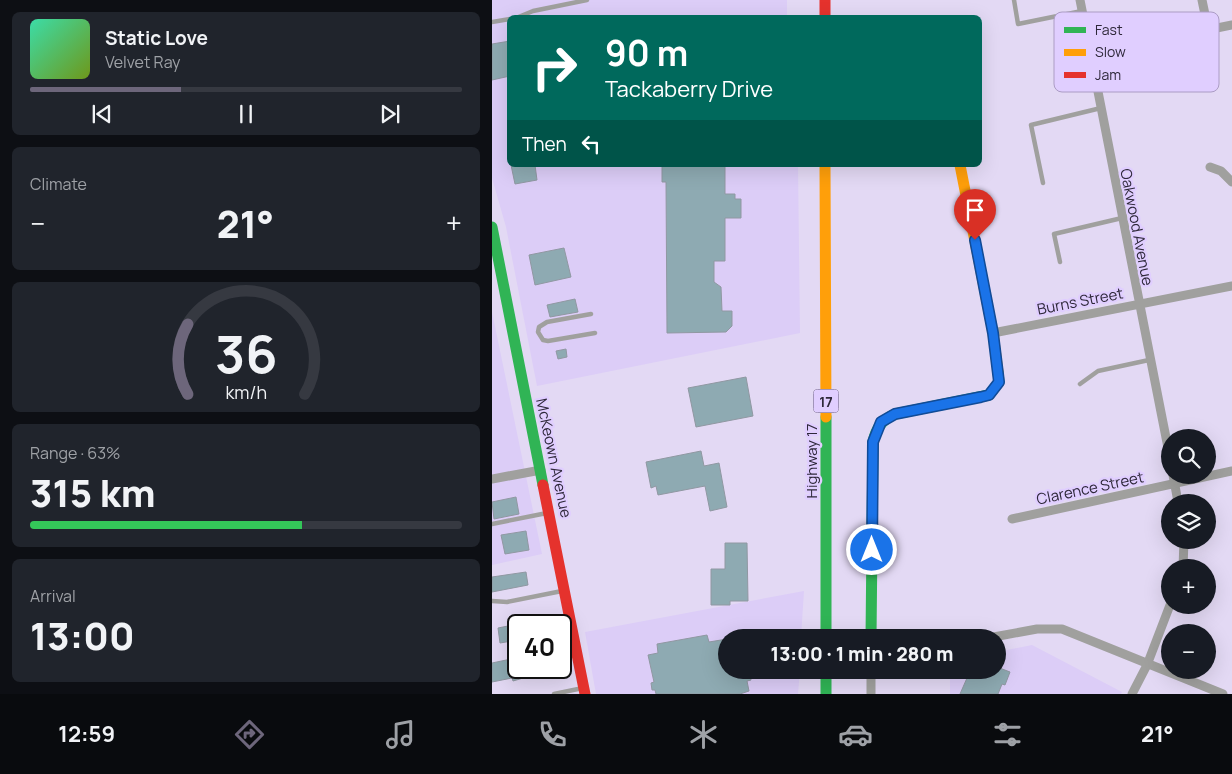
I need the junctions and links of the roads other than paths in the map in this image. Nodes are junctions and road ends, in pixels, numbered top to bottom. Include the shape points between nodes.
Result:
1 (587, 0) edge
2 (825, 0) edge
3 (1014, 0) edge
4 (1080, 0) edge
5 (1082, 11) joint
6 (1077, 12) edge
7 (523, 15) edge
8 (825, 15) edge
9 (1054, 17) edge
10 (507, 20) edge
11 (492, 22) edge
12 (1232, 25) edge
13 (1219, 27) edge
14 (1098, 92) edge
15 (1101, 108) junction
16 (825, 167) edge
17 (960, 167) edge
18 (1210, 167) dead end
19 (1232, 182) edge
20 (1043, 183) dead end
21 (1122, 218) junction
22 (492, 227) edge
23 (1060, 262) dead end
24 (1232, 286) edge
25 (1138, 304) junction
26 (591, 314) dead end
27 (595, 333) dead end
28 (993, 333) junction
29 (1149, 360) junction
30 (1080, 384) dead end
31 (1164, 429) edge
32 (541, 470) junction
33 (1232, 472) edge
34 (1216, 474) edge
35 (492, 479) edge
36 (1161, 482) edge
37 (550, 513) junction
38 (1012, 519) dead end
39 (492, 524) edge
40 (566, 590) junction
41 (492, 601) edge
42 (1167, 614) edge
43 (826, 629) edge
44 (872, 629) edge
45 (1006, 635) edge
46 (1147, 665) junction
47 (826, 679) edge
48 (871, 679) edge
49 (585, 691) edge
50 (554, 694) edge
51 (826, 694) edge
52 (871, 694) edge
53 (1132, 694) edge
54 (1223, 694) edge

1 - 7 lane
2 - 8 main road
3 - 9 lane via 1018,24
4 - 5 street, Oakwood Avenue
5 - 6 lane
10 - 11 lane
12 - 13 street
14 - 15 street, Oakwood Avenue
15 - 20 lane via 1031,125
15 - 21 street, Oakwood Avenue
16 - 43 main road, Highway 17 / 17
17 - 28 main road
18 - 19 street via 1221,171
21 - 23 lane via 1054,234
21 - 25 street, Oakwood Avenue
22 - 32 main road, McKeown Avenue
24 - 25 street, Burns Street
25 - 28 street, Burns Street
25 - 29 street, Oakwood Avenue
26 - 27 lane via 547,322 539,327 538,332 543,340 548,341
28 - 44 main road via 999,382 989,395 895,414 877,428 873,442
29 - 30 lane via 1098,371
29 - 31 street, Oakwood Avenue
32 - 35 street
32 - 37 main road, McKeown Avenue
33 - 34 street, Clarence Street
36 - 38 street, Clarence Street
37 - 39 lane
37 - 40 main road, McKeown Avenue
40 - 41 lane via 507,602
40 - 49 main road, McKeown Avenue
42 - 46 street
45 - 46 street via 1062,629 1085,636
46 - 53 street
46 - 54 street
47 - 51 main road
48 - 52 street
49 - 50 lane

